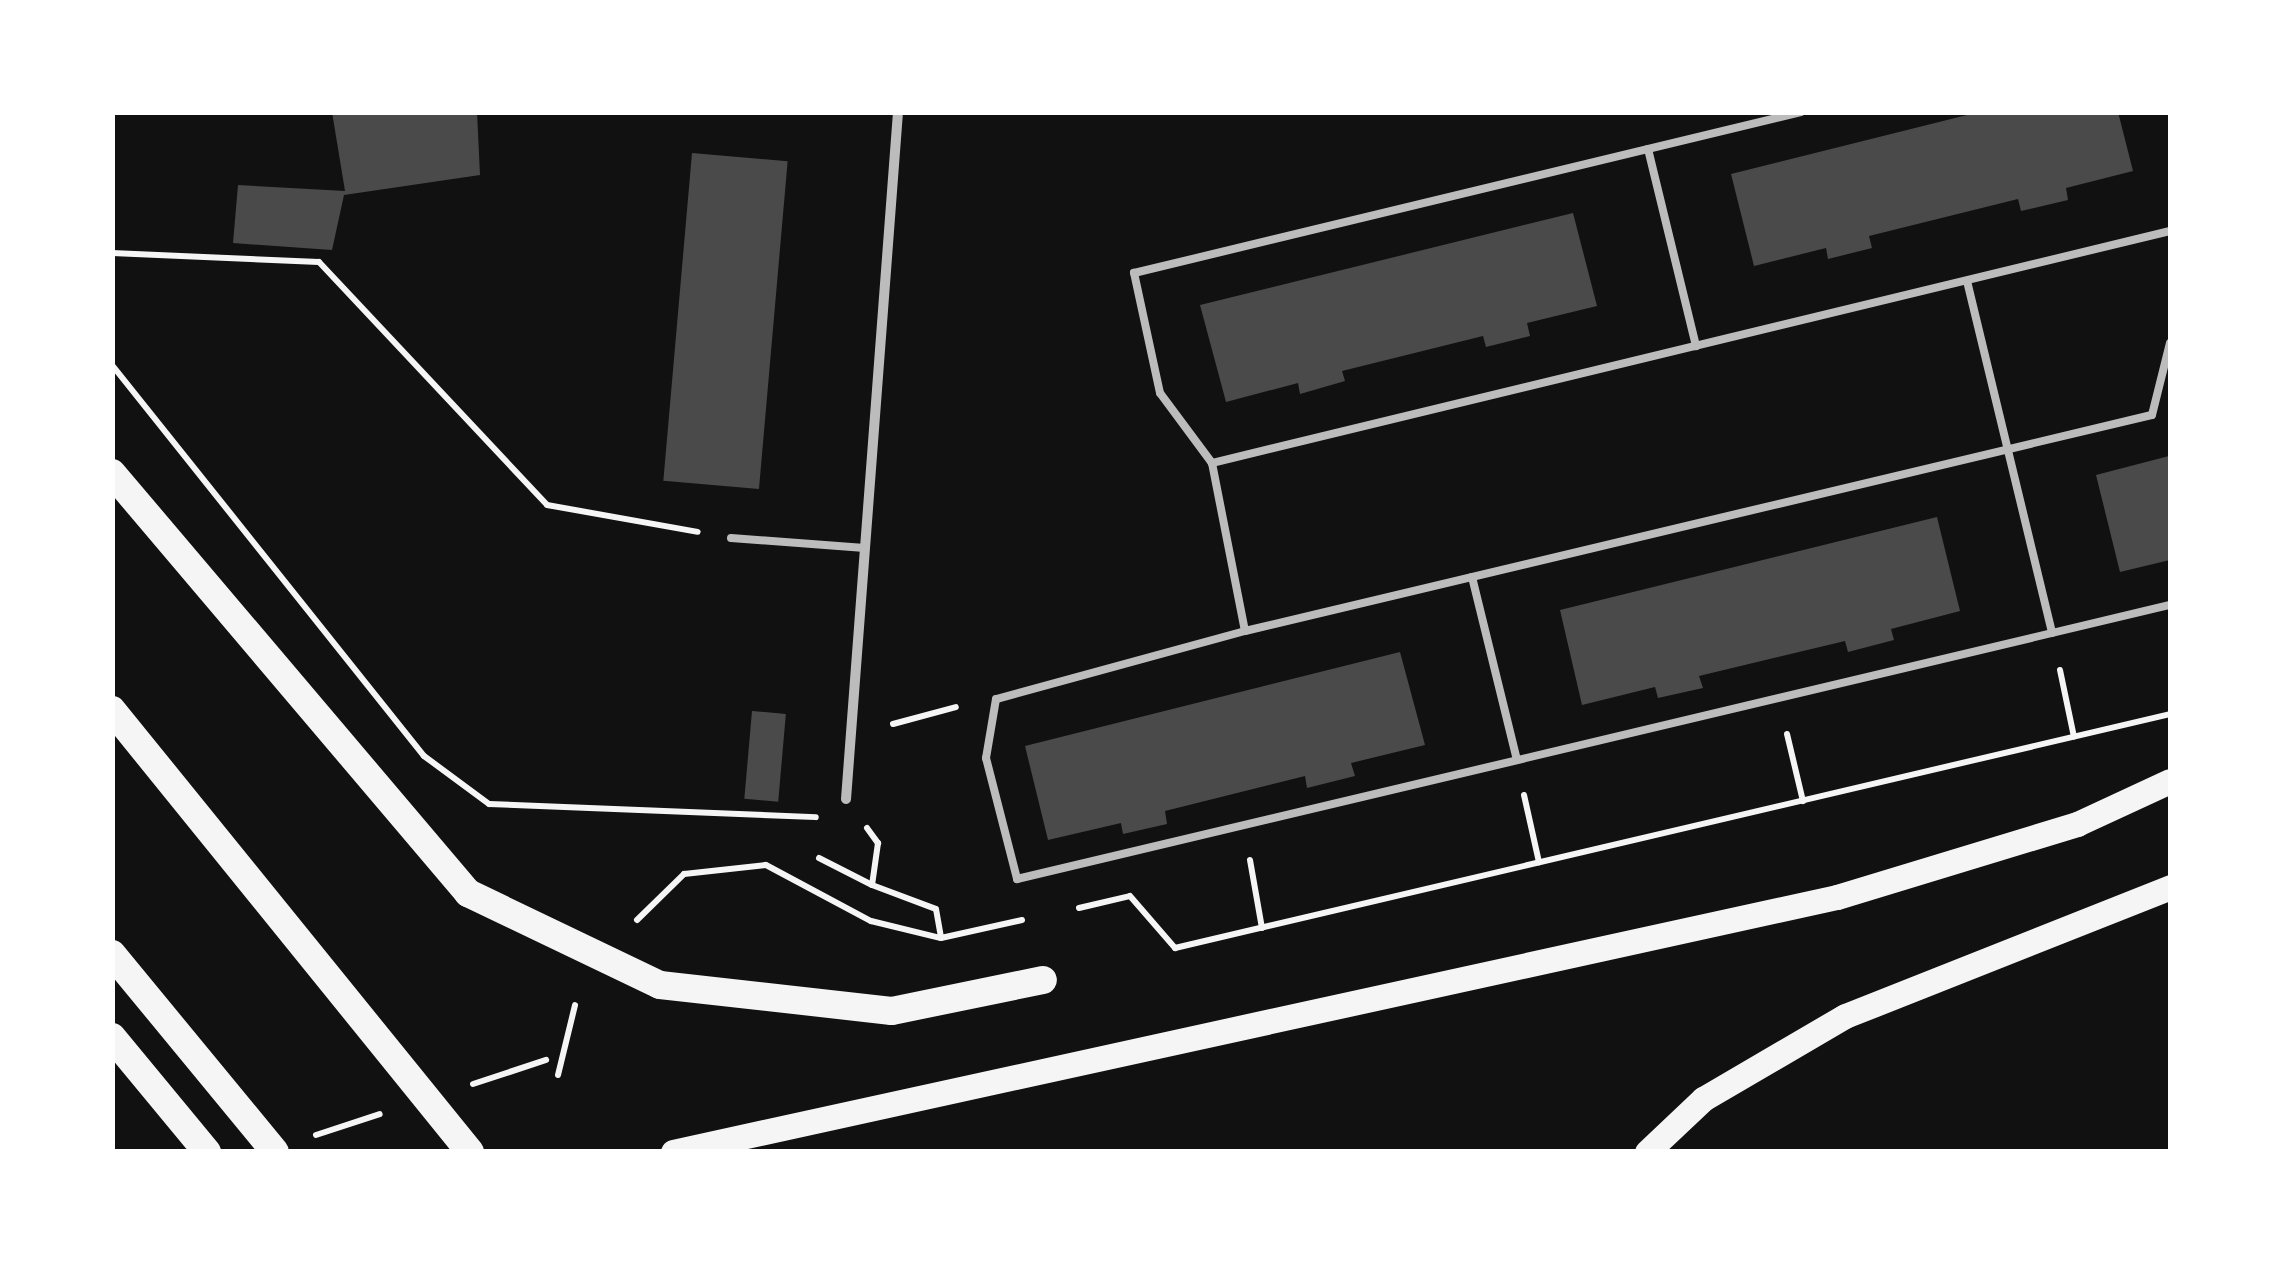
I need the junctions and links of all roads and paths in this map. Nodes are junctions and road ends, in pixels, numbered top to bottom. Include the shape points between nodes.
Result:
1 (898, 112) edge
2 (1801, 112) edge
3 (1648, 150) junction
4 (2170, 231) edge
5 (112, 253) edge
6 (1967, 281) junction
7 (2170, 344) edge
8 (1696, 346) junction
9 (112, 365) edge
10 (2008, 450) junction
11 (1212, 463) junction
12 (112, 473) edge
13 (732, 538) joint
14 (865, 548) junction
15 (1472, 577) junction
16 (2170, 605) edge
17 (1245, 631) junction
18 (2052, 633) junction
19 (1778, 698) junction
20 (996, 699) junction
21 (112, 710) edge
22 (2170, 714) edge
23 (2074, 737) junction
24 (891, 738) dead end
25 (1517, 760) junction
26 (2170, 781) edge
27 (846, 798) junction
28 (1803, 800) junction
29 (880, 825) dead end
30 (1244, 825) junction
31 (878, 842) junction
32 (820, 858) dead end
33 (1538, 862) junction
34 (872, 886) junction
35 (2170, 887) edge
36 (1073, 909) dead end
37 (1036, 917) dead end
38 (637, 921) dead end
39 (1262, 928) junction
40 (941, 938) junction
41 (112, 954) edge
42 (1043, 980) dead end
43 (575, 1005) dead end
44 (112, 1037) edge
45 (558, 1075) dead end
46 (200, 1144) edge
47 (275, 1152) edge
48 (470, 1152) edge
49 (673, 1152) edge
50 (1646, 1152) edge

1 - 14 street
2 - 3 lane
3 - 8 lane
3 - 11 lane via 1134,273 1160,392
4 - 6 lane
5 - 13 path via 319,262 547,505
6 - 8 lane
6 - 10 lane
7 - 10 lane via 2152,415
8 - 11 lane
9 - 27 path via 424,756 489,804 821,817
10 - 15 lane
10 - 18 lane
11 - 17 lane
12 - 42 highway via 468,892 660,984 892,1011
13 - 14 lane
14 - 27 street
15 - 17 lane
15 - 25 lane
16 - 18 lane
17 - 20 lane
18 - 19 lane
18 - 23 path
19 - 25 lane
19 - 28 path
20 - 24 path via 893,720
20 - 30 lane via 986,758 1017,879
21 - 48 highway
22 - 23 path
23 - 28 path
25 - 30 lane
25 - 33 path
26 - 49 main road via 2077,824 1837,897
27 - 31 path
28 - 33 path
29 - 31 path
30 - 39 path
31 - 34 path
32 - 34 path
33 - 39 path
34 - 40 path via 936,909
35 - 50 main road via 1845,1016 1703,1100
36 - 39 path via 1130,896 1175,948
37 - 40 path
38 - 40 path via 684,874 766,865 871,921
41 - 47 highway
43 - 45 path
44 - 46 highway

